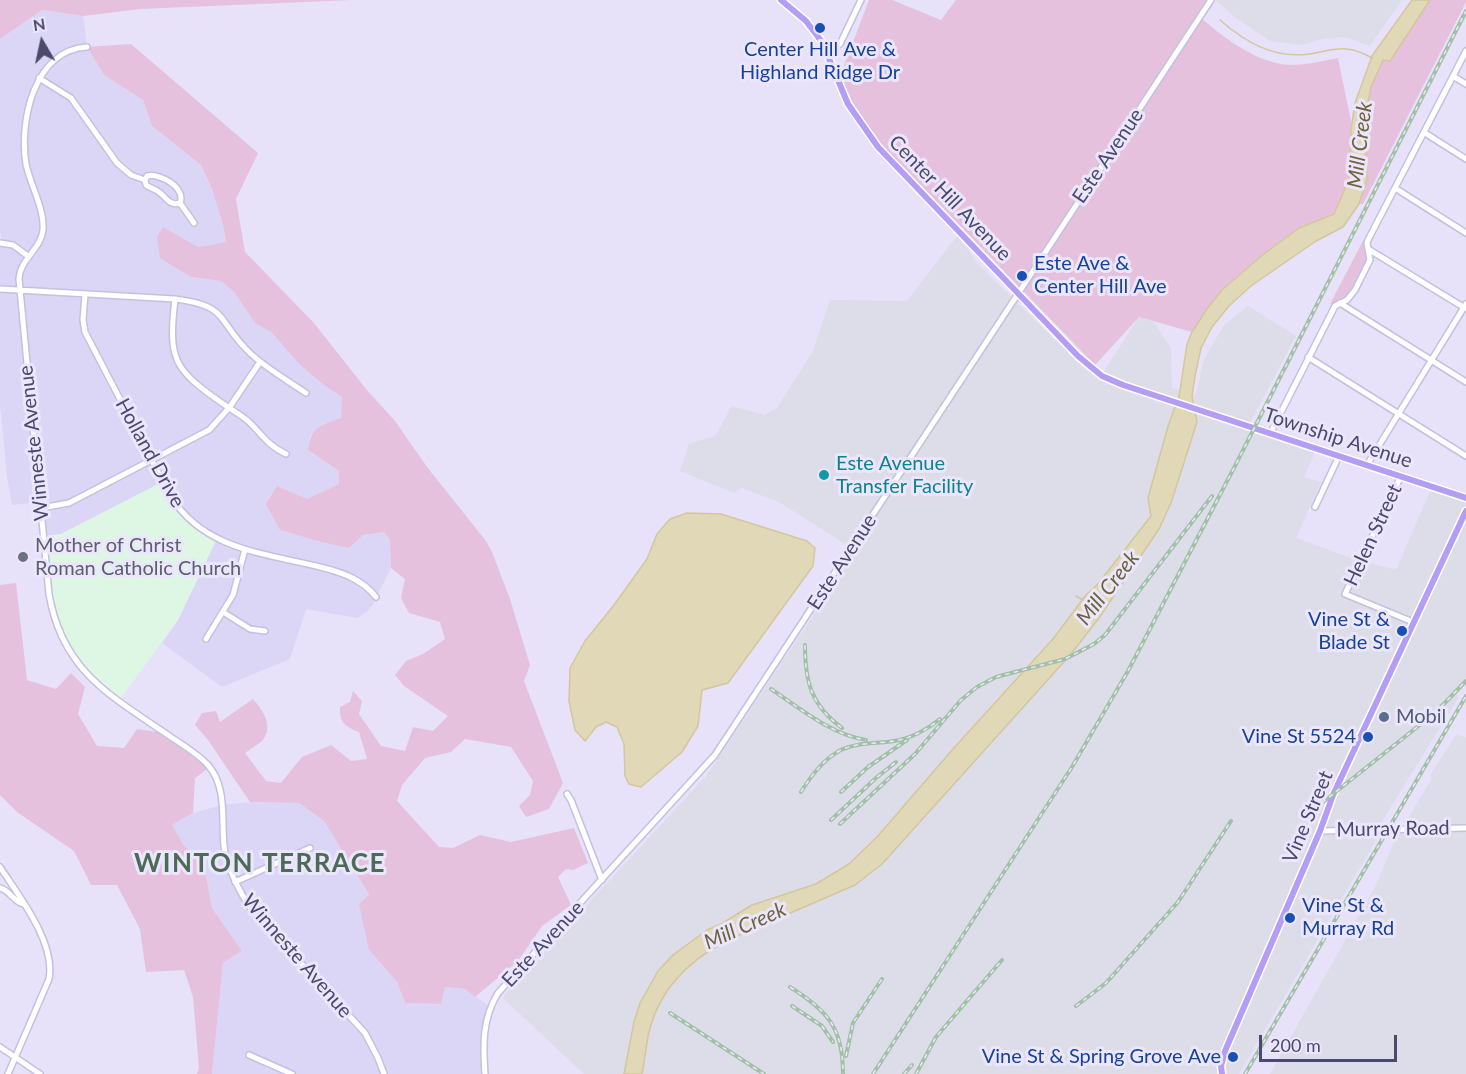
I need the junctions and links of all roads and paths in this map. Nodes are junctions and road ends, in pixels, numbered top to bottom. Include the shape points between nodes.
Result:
1 (781, 0) edge
2 (861, 0) edge
3 (1211, 0) edge
4 (87, 47) dead end
5 (827, 51) junction
6 (1466, 51) edge
7 (1453, 76) junction
8 (39, 78) junction
9 (1466, 84) edge
10 (1425, 133) junction
11 (1466, 159) edge
12 (145, 180) junction
13 (1395, 188) junction
14 (180, 203) junction
15 (194, 223) dead end
16 (1466, 233) edge
17 (0, 243) edge
18 (1368, 249) junction
19 (28, 256) junction
20 (0, 289) edge
21 (20, 290) junction
22 (1018, 292) junction
23 (85, 294) junction
24 (175, 300) junction
25 (1340, 303) junction
26 (1465, 307) edge
27 (1308, 357) junction
28 (1431, 360) junction
29 (260, 362) junction
30 (1466, 382) edge
31 (306, 393) dead end
32 (229, 408) junction
33 (1199, 411) joint
34 (1398, 413) junction
35 (1270, 434) junction
36 (286, 454) dead end
37 (1339, 456) junction
38 (1466, 456) edge
39 (152, 461) junction
40 (1367, 465) junction
41 (1401, 476) junction
42 (1466, 498) edge
43 (1315, 507) dead end
44 (41, 508) junction
45 (1466, 511) edge
46 (245, 549) junction
47 (376, 597) dead end
48 (223, 612) junction
49 (1413, 622) junction
50 (265, 631) dead end
51 (206, 639) dead end
52 (567, 794) dead end
53 (1466, 828) edge
54 (1320, 831) junction
55 (310, 848) dead end
56 (0, 867) edge
57 (602, 880) junction
58 (235, 882) junction
59 (0, 888) edge
60 (24, 904) junction
61 (0, 1047) edge
62 (249, 1055) dead end
63 (15, 1057) junction
64 (1221, 1066) junction
65 (8, 1074) edge
66 (40, 1074) edge
67 (292, 1074) edge
68 (384, 1074) edge
69 (485, 1074) edge
70 (1217, 1074) edge
71 (1222, 1074) edge

1 - 5 main road, Center Hill Avenue via 806,21
2 - 5 street via 840,44
3 - 22 street, Este Avenue
4 - 8 street, Winneste Avenue via 63,54
5 - 22 main road, Center Hill Avenue via 848,104 878,147
6 - 7 street
7 - 9 street
7 - 10 street
8 - 12 street via 71,98 117,163
8 - 19 street, Winneste Avenue via 32,95 24,145 43,230
10 - 11 street
10 - 13 street
12 - 14 street via 146,185 170,202
12 - 14 street via 151,175 168,180 181,192
13 - 16 street
13 - 18 street via 1367,243
14 - 15 street
17 - 19 street via 13,245
18 - 25 street via 1370,260 1355,290
18 - 26 street
19 - 21 street, Winneste Avenue via 20,270
20 - 21 street
21 - 23 street
21 - 44 street, Winneste Avenue
22 - 33 main road, Center Hill Avenue via 1092,369 1116,382
22 - 57 street, Este Avenue via 715,755
23 - 24 street
23 - 39 street, Holland Drive via 86,332
24 - 29 street via 214,309
24 - 32 street via 172,341 178,363 194,384
25 - 27 street
25 - 28 street
26 - 28 street
27 - 34 street
27 - 35 street
28 - 30 street
28 - 34 street
29 - 31 street
29 - 32 street
32 - 36 street via 249,422 273,448
32 - 39 street via 209,430
33 - 35 main road, Township Avenue
34 - 38 street
34 - 40 street
35 - 37 main road, Township Avenue
37 - 40 main road, Township Avenue
37 - 43 street
39 - 44 street via 69,503
39 - 46 street, Holland Drive via 190,522 217,540
40 - 41 main road, Township Avenue
41 - 42 main road, Township Avenue
41 - 49 street, Helen Street via 1346,594
44 - 58 street, Winneste Avenue via 49,594 64,641 97,685 210,767 220,790 223,838
45 - 49 main road, Vine Street
46 - 47 street, Holland Drive via 340,572 360,582
46 - 48 street via 233,595
48 - 50 street via 250,629
48 - 51 street
49 - 54 main road, Vine Street
52 - 57 street
53 - 54 street, Murray Road
54 - 64 main road, Vine Street
55 - 58 street
56 - 60 street
57 - 69 street, Este Avenue via 498,993 485,1026
58 - 68 street, Winneste Avenue via 252,910 365,1033
59 - 60 street
60 - 63 street via 47,946 51,966
61 - 63 street
62 - 67 street
63 - 65 street
63 - 66 street
64 - 70 main road
64 - 71 main road, Vine Street

